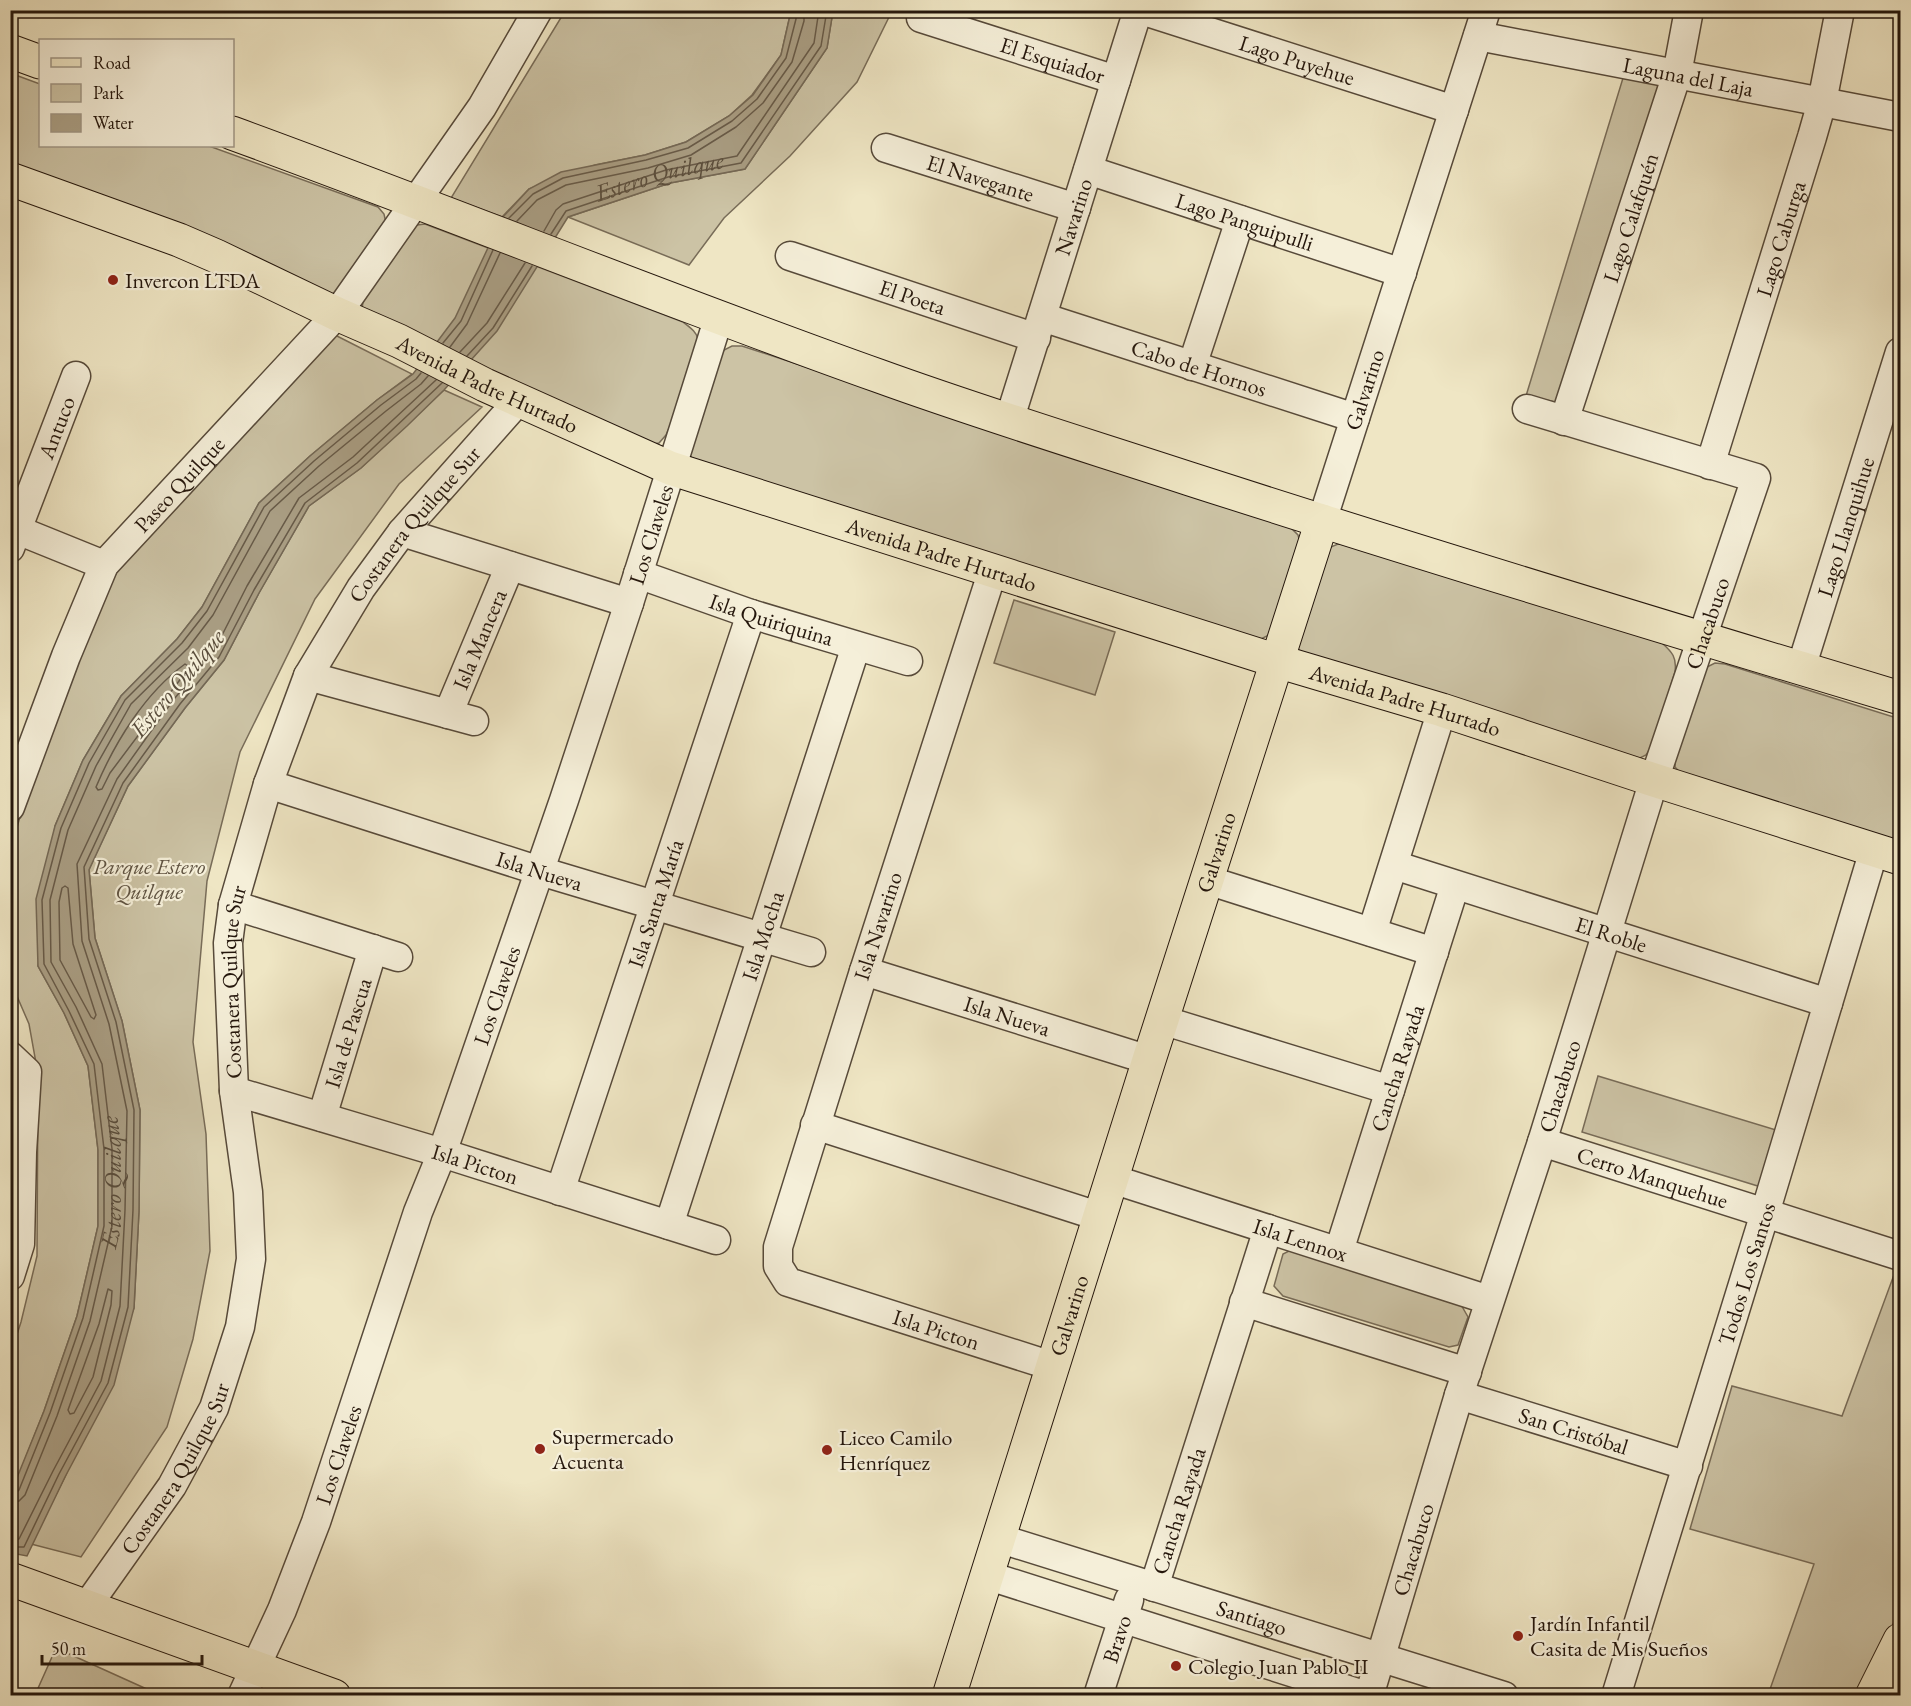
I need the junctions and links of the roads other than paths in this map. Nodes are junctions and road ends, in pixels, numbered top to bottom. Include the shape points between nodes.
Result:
1 (538, 10) edge
2 (1139, 10) edge
3 (1689, 10) edge
4 (1840, 10) edge
5 (921, 18) dead end
6 (1482, 23) edge
7 (10, 51) edge
8 (39, 62) edge
9 (1677, 74) junction
10 (1116, 80) junction
11 (1822, 102) junction
12 (1454, 110) junction
13 (1900, 117) edge
14 (234, 134) edge
15 (886, 148) dead end
16 (1088, 170) junction
17 (10, 179) edge
18 (417, 200) junction
19 (1076, 208) junction
20 (1240, 220) junction
21 (790, 256) dead end
22 (1402, 273) junction
23 (337, 314) junction
24 (719, 317) junction
25 (1039, 327) junction
26 (1900, 352) edge
27 (1192, 366) junction
28 (76, 375) dead end
29 (519, 400) junction
30 (1527, 409) dead end
31 (1355, 418) junction
32 (1009, 421) junction
33 (1564, 421) junction
34 (1710, 465) junction
35 (670, 468) junction
36 (1322, 521) junction
37 (402, 532) junction
38 (13, 535) edge
39 (104, 564) junction
40 (510, 566) junction
41 (993, 570) junction
42 (638, 574) junction
43 (629, 603) junction
44 (751, 614) junction
45 (1702, 638) junction
46 (856, 646) junction
47 (908, 661) dead end
48 (1277, 661) junction
49 (1801, 668) junction
50 (308, 676) junction
51 (1900, 698) edge
52 (1442, 710) junction
53 (1654, 780) junction
54 (268, 784) junction
55 (10, 807) edge
56 (1887, 854) edge
57 (1394, 865) junction
58 (540, 871) junction
59 (1207, 880) junction
60 (1455, 885) junction
61 (233, 905) junction
62 (655, 905) junction
63 (1372, 932) junction
64 (1606, 933) junction
65 (763, 938) junction
66 (811, 952) dead end
67 (1434, 952) junction
68 (864, 971) junction
69 (1828, 1004) junction
70 (1162, 1020) junction
71 (10, 1056) edge
72 (1149, 1060) junction
73 (1390, 1090) junction
74 (234, 1091) junction
75 (322, 1117) junction
76 (815, 1125) junction
77 (1542, 1142) junction
78 (442, 1153) junction
79 (1112, 1179) junction
80 (560, 1191) junction
81 (1765, 1213) junction
82 (1101, 1217) junction
83 (669, 1226) junction
84 (1268, 1229) junction
85 (716, 1240) dead end
86 (1339, 1251) junction
87 (1900, 1256) edge
88 (10, 1276) edge
89 (788, 1282) joint
90 (1489, 1300) junction
91 (1244, 1302) junction
92 (1052, 1366) junction
93 (1463, 1384) junction
94 (1688, 1466) junction
95 (998, 1538) junction
96 (987, 1575) junction
97 (19, 1582) edge
98 (1145, 1584) junction
99 (87, 1606) junction
100 (1123, 1618) junction
101 (1900, 1640) edge
102 (1381, 1658) junction
103 (250, 1682) edge
104 (334, 1695) edge
105 (949, 1695) edge
106 (1098, 1695) edge
107 (1368, 1695) edge
108 (1504, 1695) edge
109 (1616, 1695) edge
110 (1872, 1695) edge

1 - 18 street, Paseo Quilque via 482,107
2 - 10 street, Navarino
2 - 12 street, Lago Puyehue
3 - 9 street, Lago Calafquén
4 - 11 street, Lago Caburga
5 - 10 street, El Esquiador
6 - 9 street, Laguna del Laja
6 - 12 street, Galvarino
7 - 8 main road
9 - 11 street, Laguna del Laja
9 - 33 street, Lago Calafquén
10 - 16 street, Navarino
11 - 13 street, Laguna del Laja
11 - 34 street, Lago Caburga
12 - 22 street, Galvarino
14 - 18 main road
15 - 19 street, El Navegante
16 - 19 street, Navarino
16 - 20 street, Lago Panguipulli
17 - 23 main road, Avenida Padre Hurtado via 178,240
18 - 23 street, Paseo Quilque
18 - 24 main road
19 - 25 street, Navarino
20 - 22 street, Lago Panguipulli
20 - 27 street
21 - 25 street, El Poeta
22 - 31 street, Galvarino
23 - 29 main road, Avenida Padre Hurtado
23 - 39 street, Paseo Quilque
24 - 32 main road
24 - 35 street, Los Claveles
25 - 27 street, Cabo de Hornos
25 - 32 street, Navarino
26 - 49 street, Lago Llanquihue
27 - 31 street, Cabo de Hornos
28 - 38 street, Antuco
29 - 35 main road, Avenida Padre Hurtado
29 - 37 street, Costanera Quilque Sur
30 - 33 street
31 - 36 street, Galvarino
32 - 36 main road
33 - 34 street
34 - 45 street, Chacabuco via 1756,478
35 - 41 main road, Avenida Padre Hurtado
35 - 42 street, Los Claveles
36 - 45 main road
36 - 48 main road, Galvarino
37 - 40 street
37 - 50 street, Costanera Quilque Sur via 361,588
38 - 39 street
39 - 55 street, Paseo Quilque
40 - 43 street
40 - 50 street, Isla Mancera via 461,718
41 - 48 main road, Avenida Padre Hurtado
41 - 68 street, Isla Navarino
42 - 43 street, Los Claveles
42 - 44 street, Isla Quiriquina
43 - 58 street, Los Claveles
44 - 46 street, Isla Quiriquina
44 - 62 street, Isla Santa María
45 - 49 main road
45 - 53 street, Chacabuco
46 - 47 street, Isla Quiriquina
46 - 65 street, Isla Mocha
48 - 52 main road, Avenida Padre Hurtado
48 - 59 main road, Galvarino
49 - 51 main road
50 - 54 street, Costanera Quilque Sur
52 - 53 main road, Avenida Padre Hurtado
52 - 57 street
53 - 56 main road, Avenida Padre Hurtado
53 - 64 street, Chacabuco
54 - 58 street, Isla Nueva
54 - 61 street, Costanera Quilque Sur
56 - 69 street, Todos Los Santos
57 - 60 street, El Roble
57 - 63 street
58 - 62 street, Isla Nueva
58 - 78 street, Los Claveles
59 - 63 street
59 - 70 main road, Galvarino
60 - 64 street, El Roble
60 - 67 street, Cancha Rayada
61 - 74 street, Costanera Quilque Sur via 228,944
61 - 75 street, Isla de Pascua via 385,953
62 - 65 street, Isla Nueva
62 - 80 street, Isla Santa María
63 - 67 street
64 - 69 street, El Roble
64 - 77 street, Chacabuco
65 - 66 street, Isla Nueva
65 - 83 street, Isla Mocha
67 - 73 street, Cancha Rayada
68 - 72 street, Isla Nueva
68 - 76 street, Isla Navarino
69 - 81 street, Todos Los Santos
70 - 72 main road, Galvarino
70 - 73 street
71 - 88 street via 27,1072 20,1244
72 - 79 main road, Galvarino
73 - 86 street, Cancha Rayada
74 - 75 street, Isla Picton
74 - 99 street, Costanera Quilque Sur via 248,1192 251,1259 240,1327 214,1408 183,1466
75 - 78 street, Isla Picton
76 - 82 street
76 - 89 street, Isla Navarino via 777,1247 778,1266
77 - 81 street, Cerro Manquehue
77 - 90 street, Chacabuco
78 - 80 street, Isla Picton
78 - 103 street, Los Claveles via 417,1212 316,1522
79 - 82 main road, Galvarino
79 - 84 street, Isla Lennox
80 - 83 street, Isla Picton
81 - 87 street, Cerro Manquehue
81 - 94 street, Todos Los Santos
82 - 92 main road, Galvarino
83 - 85 street, Isla Picton
84 - 86 street, Isla Lennox
84 - 91 street, Cancha Rayada
86 - 90 street, Isla Lennox
89 - 92 street, Isla Picton
90 - 93 street, Chacabuco
91 - 93 street, San Cristóbal
91 - 98 street, Cancha Rayada
92 - 95 main road, Galvarino
93 - 94 street, San Cristóbal
93 - 102 street, Chacabuco
94 - 109 street, Todos Los Santos
95 - 96 main road, Galvarino
95 - 98 street, Santiago
96 - 100 street, Santiago
96 - 105 main road, Galvarino
97 - 99 main road
98 - 100 street, Bravo
98 - 102 street, Santiago
99 - 103 main road
100 - 106 street, Bravo
100 - 107 street, Santiago
101 - 110 main road
102 - 107 street, Chacabuco
102 - 108 street, Santiago
103 - 104 main road

